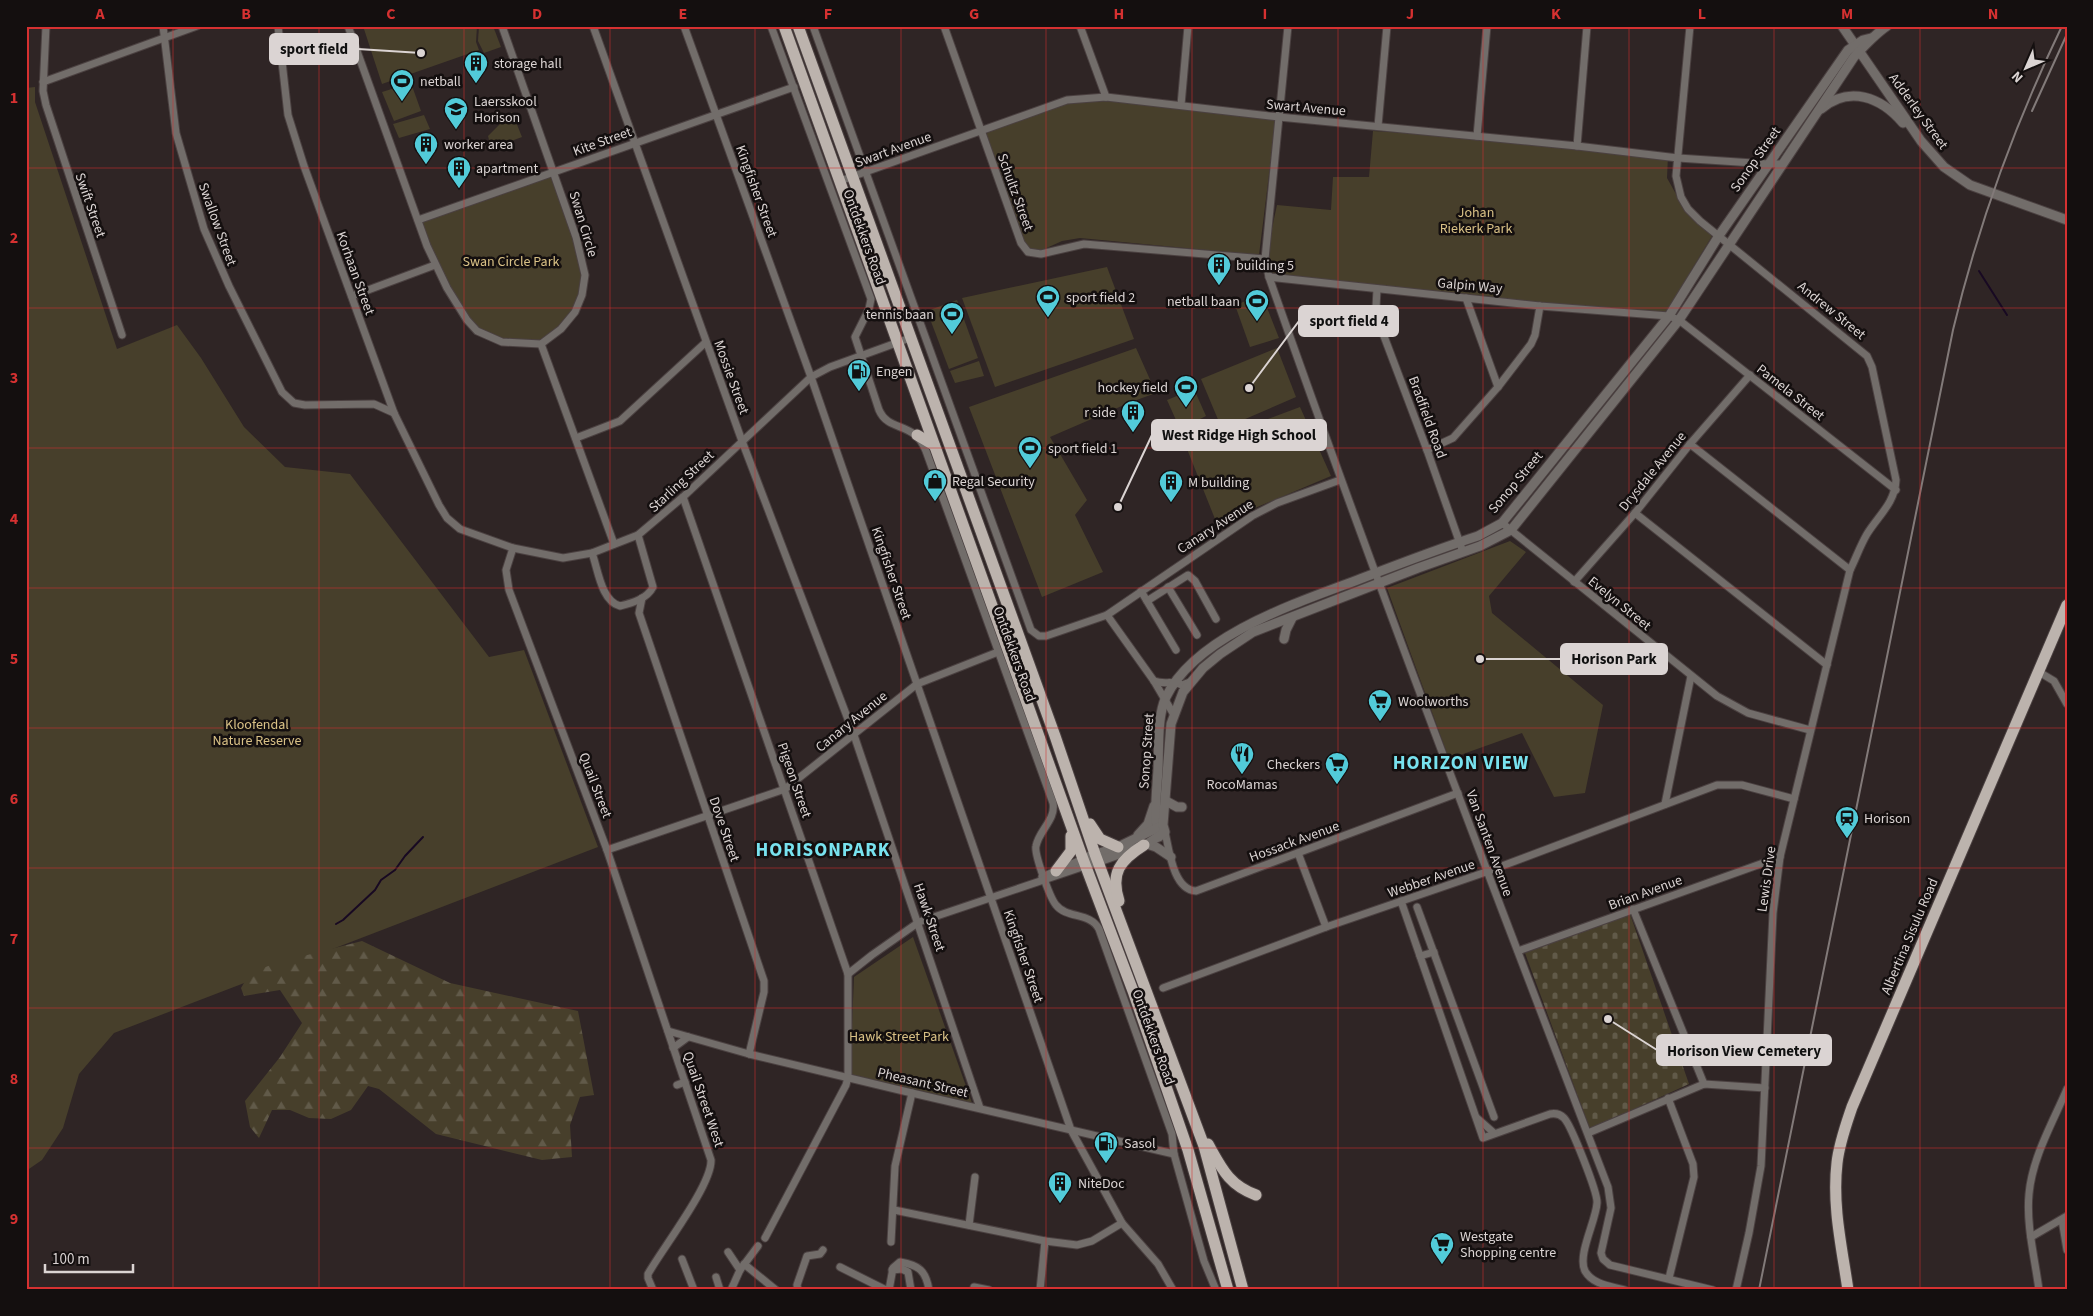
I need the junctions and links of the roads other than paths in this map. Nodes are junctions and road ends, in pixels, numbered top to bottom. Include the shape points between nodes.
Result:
1 (46, 26) edge
2 (163, 26) edge
3 (197, 26) edge
4 (278, 26) edge
5 (348, 26) edge
6 (502, 26) edge
7 (593, 26) edge
8 (684, 26) edge
9 (771, 26) edge
10 (784, 26) edge
11 (798, 26) edge
12 (813, 26) edge
13 (944, 26) edge
14 (1080, 26) edge
15 (1188, 26) edge
16 (1288, 26) edge
17 (1387, 26) edge
18 (1487, 26) edge
19 (1588, 26) edge
20 (1690, 26) edge
21 (1842, 26) edge
22 (1887, 26) edge
23 (164, 38) junction
24 (1857, 48) junction
25 (43, 82) junction
26 (794, 87) junction
27 (1106, 97) junction
28 (1181, 105) junction
29 (716, 114) junction
30 (1279, 117) junction
31 (1809, 121) junction
32 (1378, 126) junction
33 (980, 130) junction
34 (1477, 136) junction
35 (636, 143) junction
36 (1577, 146) junction
37 (1678, 158) junction
38 (1768, 164) junction
39 (1783, 164) junction
40 (1944, 167) junction
41 (554, 172) junction
42 (865, 172) junction
43 (852, 177) junction
44 (840, 182) junction
45 (418, 220) junction
46 (2067, 220) edge
47 (1718, 237) junction
48 (1728, 244) junction
49 (1265, 259) junction
50 (435, 265) junction
51 (1269, 277) junction
52 (1377, 289) junction
53 (352, 296) junction
54 (1466, 298) junction
55 (1540, 306) junction
56 (1669, 316) junction
57 (1679, 320) junction
58 (122, 335) dead end
59 (910, 338) junction
60 (706, 342) junction
61 (541, 344) junction
62 (897, 344) junction
63 (860, 355) junction
64 (1750, 375) junction
65 (811, 378) junction
66 (1498, 387) junction
67 (385, 389) junction
68 (374, 404) junction
69 (394, 413) junction
70 (917, 435) junction
71 (576, 438) junction
72 (742, 441) junction
73 (934, 444) junction
74 (1690, 444) junction
75 (1427, 450) junction
76 (1340, 480) junction
77 (1896, 490) junction
78 (684, 497) junction
79 (1635, 513) junction
80 (447, 518) joint
81 (1502, 522) junction
82 (1511, 530) junction
83 (638, 535) junction
84 (1458, 542) junction
85 (614, 544) junction
86 (512, 548) junction
87 (1463, 552) junction
88 (592, 553) junction
89 (1850, 570) junction
90 (1376, 573) junction
91 (1574, 582) junction
92 (1380, 583) junction
93 (1168, 587) junction
94 (1141, 591) junction
95 (642, 598) junction
96 (1147, 601) junction
97 (627, 604) junction
98 (2067, 605) edge
99 (1279, 610) junction
100 (639, 613) junction
101 (1107, 615) junction
102 (1264, 616) junction
103 (1292, 618) junction
104 (1216, 619) dead end
105 (1278, 623) junction
106 (1266, 628) junction
107 (1031, 630) joint
108 (1197, 635) dead end
109 (1176, 650) dead end
110 (998, 652) junction
111 (1826, 665) junction
112 (2039, 672) junction
113 (1692, 676) junction
114 (1154, 681) junction
115 (1175, 682) junction
116 (1190, 682) junction
117 (917, 684) junction
118 (1165, 699) junction
119 (2067, 704) edge
120 (1174, 715) junction
121 (1810, 730) junction
122 (854, 735) junction
123 (785, 790) junction
124 (1157, 793) junction
125 (1458, 793) junction
126 (1794, 799) junction
127 (1166, 800) junction
128 (1078, 803) junction
129 (1665, 804) junction
130 (1182, 807) dead end
131 (1066, 809) junction
132 (707, 816) junction
133 (1162, 833) junction
134 (1142, 843) junction
135 (1118, 847) junction
136 (607, 850) junction
137 (1298, 853) junction
138 (1171, 857) junction
139 (1780, 857) junction
140 (1097, 858) junction
141 (1084, 863) junction
142 (1056, 871) junction
143 (1486, 872) junction
144 (1045, 878) junction
145 (991, 897) junction
146 (1400, 901) junction
147 (1417, 907) dead end
148 (1633, 909) junction
149 (919, 922) junction
150 (1326, 928) junction
151 (1518, 951) junction
152 (1434, 952) junction
153 (1420, 956) junction
154 (1138, 968) junction
155 (848, 974) junction
156 (1163, 988) dead end
157 (668, 1031) junction
158 (688, 1037) junction
159 (673, 1048) junction
160 (749, 1054) junction
161 (848, 1077) junction
162 (685, 1082) junction
163 (1704, 1084) junction
164 (677, 1085) dead end
165 (1765, 1088) junction
166 (2067, 1089) edge
167 (912, 1093) junction
168 (1668, 1098) junction
169 (980, 1108) junction
170 (1475, 1116) junction
171 (1494, 1117) dead end
172 (1195, 1121) junction
173 (1071, 1130) junction
174 (1494, 1133) junction
175 (1588, 1133) junction
176 (1174, 1154) junction
177 (975, 1177) dead end
178 (1256, 1195) dead end
179 (894, 1210) junction
180 (2064, 1218) edge
181 (1122, 1223) junction
182 (969, 1225) junction
183 (2031, 1237) junction
184 (765, 1238) dead end
185 (1045, 1241) junction
186 (891, 1242) dead end
187 (758, 1246) dead end
188 (2067, 1249) edge
189 (822, 1250) dead end
190 (728, 1252) dead end
191 (682, 1259) dead end
192 (744, 1264) junction
193 (840, 1266) dead end
194 (740, 1270) junction
195 (892, 1270) junction
196 (716, 1277) dead end
197 (1669, 1278) junction
198 (974, 1287) dead end
199 (734, 1288) edge
200 (652, 1290) edge
201 (694, 1290) edge
202 (720, 1290) edge
203 (776, 1290) edge
204 (798, 1290) edge
205 (888, 1290) edge
206 (911, 1290) edge
207 (929, 1290) edge
208 (989, 1290) edge
209 (1040, 1290) edge
210 (1174, 1290) edge
211 (1216, 1290) edge
212 (1228, 1290) edge
213 (1243, 1290) edge
214 (1625, 1290) edge
215 (1713, 1290) edge
216 (1736, 1290) edge
217 (1848, 1290) edge
218 (2039, 1290) edge

1 - 25 street, Swift Street
2 - 23 street, Swallow Street
3 - 23 street
4 - 53 street, Korhaan Street via 290,125
5 - 45 street
6 - 41 street, Swan Circle
7 - 35 street, Mossie Street
8 - 29 street, Kingfisher Street
9 - 26 street, Ontdekkers Road
10 - 44 main road, Ontdekkers Road
11 - 43 main road, Ontdekkers Road
12 - 42 street, Ontdekkers Road
13 - 33 street, Schultz Street
14 - 27 street
15 - 28 street
16 - 30 street, Van Santen Avenue
17 - 32 street
18 - 34 street
19 - 36 street
20 - 37 street, Andrew Street
21 - 24 street, Adderley Street
22 - 24 street via 1868,44
23 - 25 street
23 - 68 street, Swallow Street via 176,134 204,229 279,387 294,403 305,405
24 - 31 street, Sonop Street
24 - 38 street, Sonop Street via 1848,50
24 - 40 street, Adderley Street
25 - 58 street, Swift Street via 48,113
26 - 29 street, Kite Street
26 - 63 street, Ontdekkers Road via 871,299 855,334
27 - 28 street, Swart Avenue
27 - 33 street, Swart Avenue via 1067,100
28 - 30 street, Swart Avenue
29 - 35 street, Kite Street
29 - 65 street, Kingfisher Street
30 - 32 street, Swart Avenue
30 - 49 street, Van Santen Avenue
31 - 39 street, Sonop Street
31 - 40 street via 1825,106 1844,98 1860,96 1879,101 1896,114
32 - 34 street, Swart Avenue
33 - 42 street, Swart Avenue
33 - 49 street, Schultz Street via 1021,243 1032,254 1084,244
34 - 36 street, Swart Avenue
35 - 41 street, Kite Street
35 - 60 street, Mossie Street
36 - 37 street, Swart Avenue
37 - 38 street, Swart Avenue
37 - 47 street, Andrew Street via 1676,176 1681,197 1688,209
38 - 39 street, Swart Avenue
38 - 47 street, Sonop Street
39 - 48 street, Sonop Street
40 - 46 street, Adderley Street via 1963,182
41 - 45 street, Kite Street
41 - 61 street, Swan Circle via 581,251 584,283 575,312 561,329
42 - 43 street, Swart Avenue
42 - 107 street, Ontdekkers Road
43 - 44 street, Swart Avenue
43 - 59 main road, Ontdekkers Road
44 - 62 main road, Ontdekkers Road
45 - 50 street
47 - 48 street, Andrew Street
47 - 56 street, Sonop Street
48 - 57 street, Sonop Street
48 - 77 street, Andrew Street via 1866,356 1872,367 1895,469
49 - 51 street, Van Santen Avenue
50 - 53 street
50 - 61 street via 467,320 477,331 502,342
51 - 52 street, Galpin Way
51 - 76 street, Van Santen Avenue
52 - 54 street, Galpin Way
52 - 75 street, Bradfield Road via 1379,323
53 - 67 street, Korhaan Street
54 - 55 street, Galpin Way
54 - 66 street
55 - 56 street, Galpin Way
55 - 66 street via 1531,344
56 - 57 street, Pamela Street
56 - 81 street, Sonop Street
57 - 64 street, Pamela Street
57 - 82 street, Sonop Street
59 - 62 street, Starling Street
59 - 128 main road, Ontdekkers Road
60 - 71 street via 620,421
60 - 72 street, Mossie Street
61 - 71 street
62 - 63 street, Starling Street
62 - 73 main road, Ontdekkers Road
63 - 65 street, Starling Street
63 - 70 street, Ontdekkers Road via 882,416
64 - 74 street, Drysdale Avenue
64 - 77 street, Pamela Street
65 - 72 street, Starling Street
65 - 117 street, Kingfisher Street
66 - 75 street via 1453,438
67 - 68 street
67 - 69 street, Korhaan Street
68 - 69 street
69 - 80 street, Korhaan Street
70 - 73 main road
70 - 110 street, Ontdekkers Road via 926,451
71 - 85 street
72 - 78 street, Starling Street
72 - 122 street, Mossie Street
73 - 131 main road, Ontdekkers Road
74 - 79 street, Drysdale Avenue
74 - 89 street
75 - 84 street, Bradfield Road
76 - 90 street, Van Santen Avenue
76 - 94 street, Canary Avenue via 1257,513
77 - 89 street, Lewis Drive via 1862,543
78 - 83 street, Starling Street
78 - 123 street, Pigeon Street
79 - 91 street, Drysdale Avenue
79 - 111 street
80 - 86 street, Starling Street via 468,533
81 - 82 street, Evelyn Street
81 - 84 street, Sonop Street via 1478,536
82 - 87 street, Sonop Street
82 - 91 street, Evelyn Street
83 - 85 street, Starling Street
83 - 95 street, Dove Street via 653,584 652,590
84 - 87 street, Bradfield Road
84 - 90 street, Sonop Street
85 - 88 street, Starling Street
86 - 88 street, Starling Street via 562,558
86 - 136 street, Quail Street via 506,570 509,590
87 - 92 street, Sonop Street
88 - 97 street via 608,598 617,605
89 - 111 street, Lewis Drive
90 - 92 street, Van Santen Avenue
90 - 99 street, Sonop Street
91 - 113 street, Evelyn Street
92 - 103 street, Sonop Street
92 - 125 street, Van Santen Avenue
93 - 96 street
93 - 104 street via 1185,575 1192,577
93 - 108 street
94 - 96 street
94 - 101 street, Canary Avenue
95 - 97 street
95 - 100 street, Dove Street
96 - 109 street
97 - 100 street
98 - 112 main road, Albertina Sisulu Road
99 - 102 street, Sonop Street
99 - 105 street
100 - 132 street, Dove Street
101 - 107 street, Canary Avenue via 1046,636 1039,636
101 - 114 street
102 - 105 street
102 - 115 street, Sonop Street via 1213,647
103 - 105 street, Sonop Street
103 - 106 street via 1284,638
105 - 106 street, Sonop Street
106 - 116 street, Sonop Street via 1253,632 1220,654
110 - 117 street, Canary Avenue
110 - 144 street, Ontdekkers Road via 1053,803 1053,813 1036,848
111 - 121 street, Lewis Drive
112 - 119 street via 2054,681
112 - 217 main road, Albertina Sisulu Road via 1852,1107 1837,1161 1836,1183 1836,1213
113 - 121 street, Evelyn Street via 1740,709
113 - 129 street
114 - 115 street via 1161,684
114 - 118 street
115 - 116 street
115 - 118 street, Sonop Street
116 - 120 street, Sonop Street
117 - 122 street, Canary Avenue
117 - 145 street, Kingfisher Street
118 - 120 street
118 - 124 street, Sonop Street via 1160,724
120 - 127 street, Sonop Street
121 - 126 street, Lewis Drive
122 - 123 street, Canary Avenue
122 - 149 street, Hawk Street
123 - 132 street, Canary Avenue
123 - 155 street, Pigeon Street
124 - 133 street, Sonop Street
124 - 134 street
125 - 137 street, Hossack Avenue
125 - 143 street, Van Santen Avenue
126 - 129 street, Webber Avenue via 1753,787 1725,784
126 - 139 street, Lewis Drive
127 - 130 street via 1177,808
127 - 133 street, Sonop Street
128 - 135 main road via 1097,837
128 - 140 main road, Ontdekkers Road
129 - 143 street, Webber Avenue
131 - 141 main road, Ontdekkers Road
131 - 142 main road via 1072,844 1068,856
132 - 136 street, Canary Avenue
132 - 160 street, Dove Street via 764,981
133 - 134 street
133 - 134 street
133 - 138 street, Hossack Avenue
134 - 135 street
134 - 138 street
134 - 140 street
134 - 154 main road via 1123,861 1116,879
135 - 140 street
136 - 157 street, Quail Street
137 - 138 street, Hossack Avenue via 1196,891 1182,885
137 - 150 street
139 - 148 street, Brian Avenue
139 - 165 street, Lewis Drive
140 - 141 street
140 - 154 main road, Ontdekkers Road
141 - 142 street
141 - 144 street
141 - 212 main road, Ontdekkers Road via 1188,1150
142 - 144 street
143 - 146 street, Webber Avenue
143 - 151 street, Van Santen Avenue
144 - 145 street
144 - 176 street, Ontdekkers Road via 1059,909 1090,919 1099,929 1172,1134
145 - 149 street
145 - 173 street, Kingfisher Street
146 - 150 street, Webber Avenue
146 - 153 street
147 - 152 street
148 - 151 street, Brian Avenue
148 - 163 street
149 - 155 street
149 - 169 street, Hawk Street
150 - 156 street, Webber Avenue
151 - 175 street, Van Santen Avenue
152 - 153 street
152 - 171 street
153 - 170 street
154 - 172 main road, Ontdekkers Road
155 - 161 street, Pigeon Street
157 - 158 street, Pheasant Street
157 - 159 street, Quail Street West
158 - 159 street
158 - 160 street, Pheasant Street
159 - 162 street, Quail Street West
160 - 161 street, Pheasant Street
161 - 167 street, Pheasant Street
161 - 184 street
162 - 164 street
162 - 200 street, Quail Street West via 711,1164 689,1210 648,1278
163 - 165 street
163 - 168 street
165 - 216 street, Lewis Drive via 1759,1181
166 - 183 street via 2032,1176 2028,1202
167 - 169 street, Pheasant Street
167 - 179 street via 894,1166
168 - 175 street
168 - 197 street via 1693,1164 1694,1177
169 - 173 street, Pheasant Street
170 - 174 street
170 - 174 street via 1483,1138
172 - 178 main road via 1230,1180
172 - 213 main road, Ontdekkers Road
173 - 176 street, Pheasant Street
173 - 181 street, Kingfisher Street
174 - 214 street via 1550,1114 1566,1121 1597,1197 1583,1259 1585,1269 1596,1282
175 - 197 street, Van Santen Avenue via 1611,1199 1601,1253 1603,1259 1610,1265
176 - 211 street, Ontdekkers Road via 1204,1262
177 - 182 street
179 - 182 street
179 - 186 street
180 - 183 street
180 - 188 street
181 - 185 street via 1082,1245
181 - 210 street, Kingfisher Street via 1158,1264
182 - 185 street
183 - 218 street
185 - 209 street
187 - 192 street
189 - 204 street via 820,1254 808,1256
190 - 194 street
191 - 201 street
192 - 194 street
192 - 203 street
193 - 205 street
194 - 199 street
195 - 205 street
195 - 206 street via 908,1272
195 - 207 street via 900,1262 919,1269 926,1276
196 - 202 street
197 - 215 street
198 - 208 street

